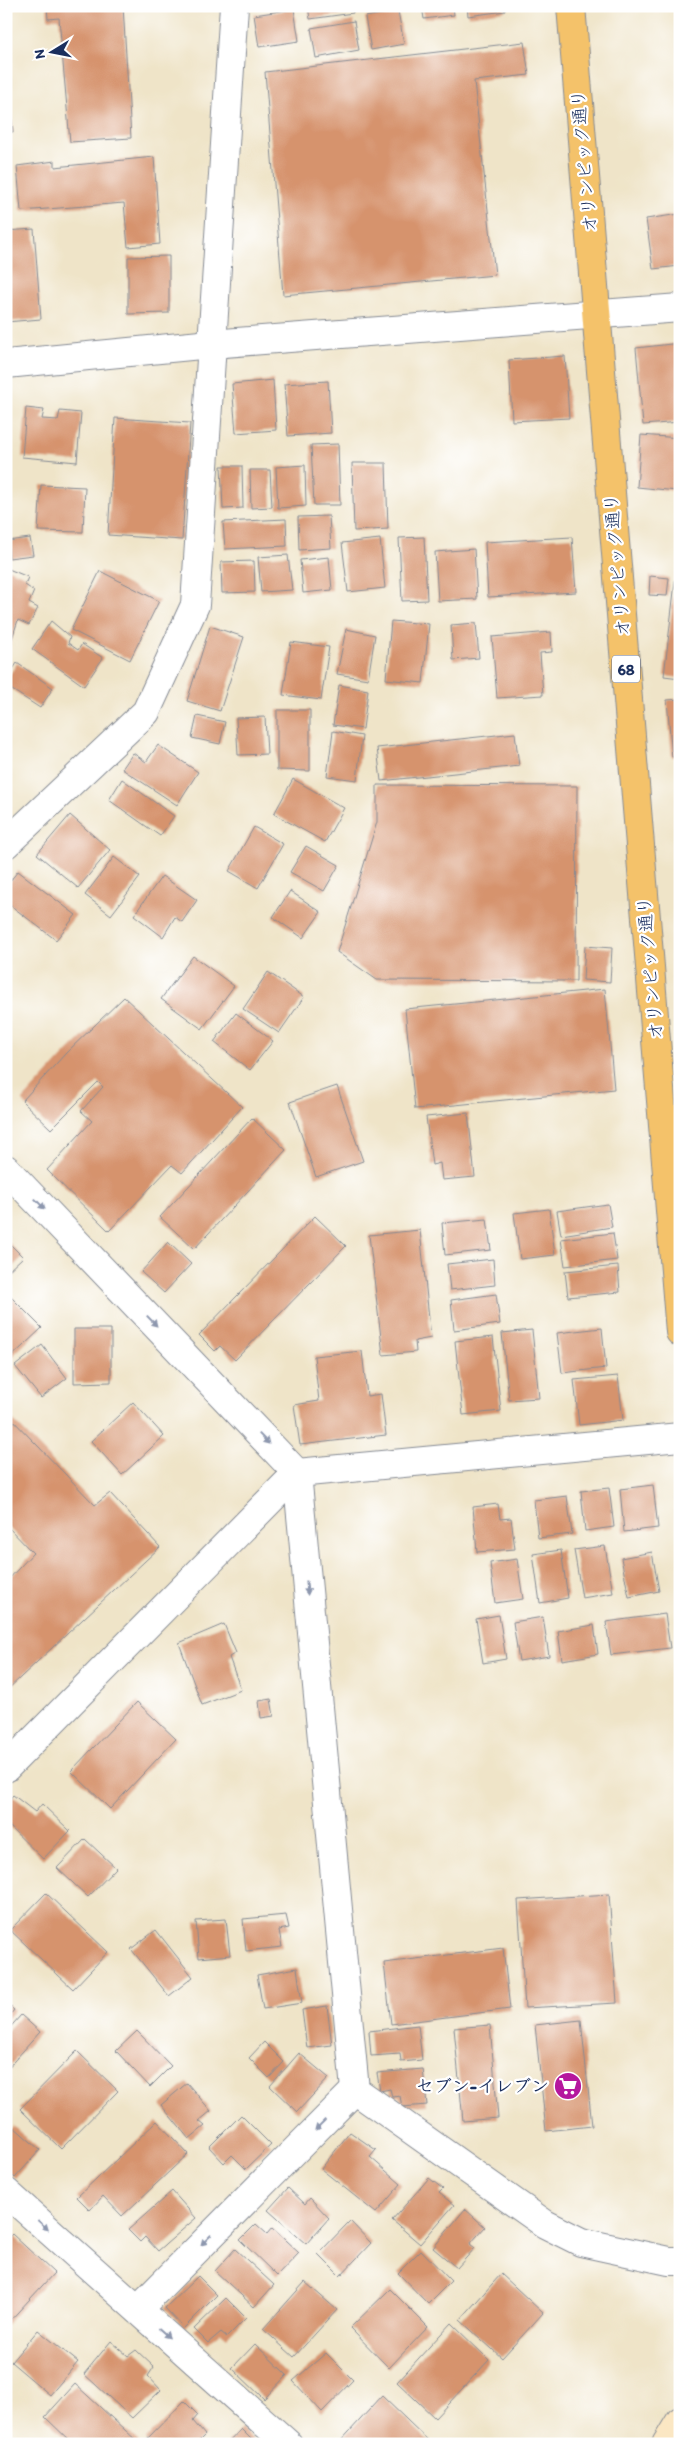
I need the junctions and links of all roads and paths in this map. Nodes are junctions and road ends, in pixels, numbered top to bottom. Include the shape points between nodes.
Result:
1 (234, 6) edge
2 (571, 6) edge
3 (680, 308) edge
4 (596, 313) junction
5 (211, 344) junction
6 (6, 364) edge
7 (6, 844) edge
8 (6, 1169) edge
9 (680, 1332) edge
10 (680, 1437) edge
11 (297, 1473) junction
12 (8, 1764) edge
13 (355, 2090) junction
14 (6, 2192) edge
15 (680, 2261) edge
16 (138, 2310) junction
17 (680, 2421) edge
18 (288, 2444) edge
19 (666, 2444) edge

1 - 5 street
2 - 4 main road, オリンピック通り / 68
3 - 4 street
4 - 5 street
4 - 9 main road, オリンピック通り / 68
5 - 6 street
5 - 7 street via 195,605 146,712
8 -> 11 street
10 - 11 street
11 - 12 street
11 -> 13 street
13 - 15 street via 559,2231 580,2242 650,2258
13 -> 16 street
14 -> 16 street
16 -> 18 street
17 - 19 street

